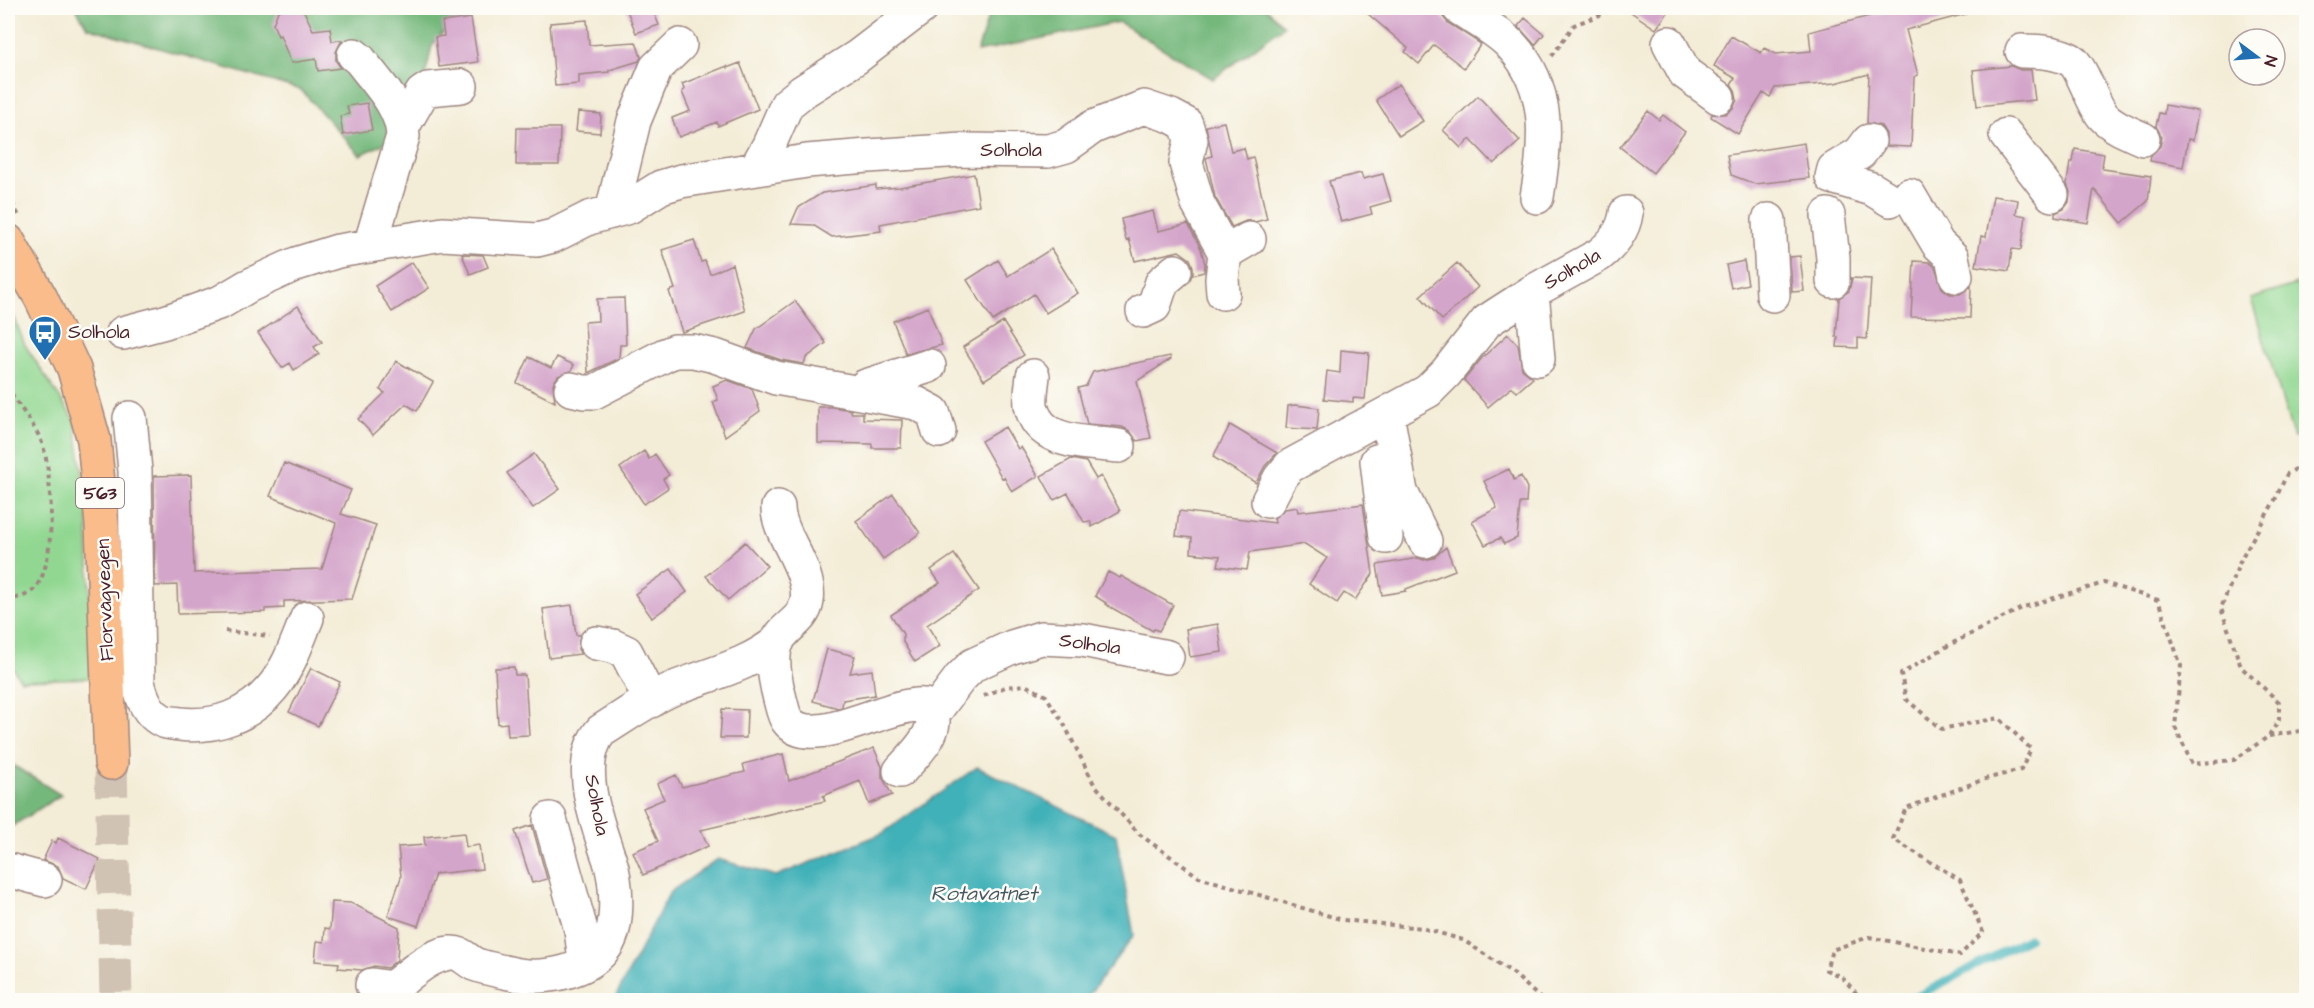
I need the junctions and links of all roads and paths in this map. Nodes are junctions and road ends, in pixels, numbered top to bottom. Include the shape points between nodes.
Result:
1 (921, 8) edge
2 (1459, 8) edge
3 (1610, 11) dead end
4 (1669, 43) dead end
5 (680, 45) dead end
6 (2022, 51) dead end
7 (354, 55) dead end
8 (1534, 79) junction
9 (461, 86) dead end
10 (1718, 97) dead end
11 (402, 128) junction
12 (2009, 139) dead end
13 (2143, 139) dead end
14 (1869, 141) dead end
15 (756, 168) junction
16 (2052, 195) dead end
17 (1537, 197) dead end
18 (612, 212) junction
19 (1626, 213) dead end
20 (1828, 215) dead end
21 (1769, 220) dead end
22 (8, 241) edge
23 (370, 246) junction
24 (1175, 271) dead end
25 (1956, 276) dead end
26 (1833, 281) dead end
27 (1532, 292) junction
28 (1223, 293) dead end
29 (1773, 296) dead end
30 (1143, 311) dead end
31 (123, 333) dead end
32 (1538, 359) dead end
33 (929, 366) dead end
34 (1033, 376) dead end
35 (8, 386) edge
36 (571, 389) dead end
37 (864, 393) junction
38 (1369, 416) junction
39 (130, 418) dead end
40 (939, 431) dead end
41 (1119, 446) dead end
42 (2307, 463) edge
43 (1268, 501) dead end
44 (778, 507) dead end
45 (1386, 537) dead end
46 (1425, 541) dead end
47 (8, 599) edge
48 (307, 618) dead end
49 (225, 632) dead end
50 (271, 637) dead end
51 (778, 641) junction
52 (596, 643) dead end
53 (1167, 657) dead end
54 (983, 696) dead end
55 (651, 701) junction
56 (933, 714) junction
57 (2307, 730) edge
58 (2269, 736) junction
59 (111, 763) tunnel mouth
60 (900, 771) dead end
61 (550, 819) dead end
62 (8, 870) edge
63 (45, 880) dead end
64 (589, 961) junction
65 (372, 985) dead end
66 (1542, 1000) edge
67 (1851, 1000) edge

1 - 15 lane via 787,104
2 - 8 lane via 1510,44
3 - 8 path via 1574,26
4 - 10 lane via 1685,73
5 - 18 lane via 656,68 647,89 634,121
6 - 13 lane via 2040,51 2072,61 2104,117
7 - 11 lane via 392,102
8 - 17 lane via 1545,134
9 - 11 lane via 422,93
11 - 23 lane via 403,136
12 - 16 lane
14 - 25 lane via 1860,153 1834,169 1832,177 1900,197 1926,220 1938,244 1952,256
15 - 18 lane, Solhola via 661,187 629,207
15 - 28 lane, Solhola via 939,151 1048,151 1066,146 1093,127 1144,107 1186,124 1191,140 1186,163 1198,204 1237,246 1222,279
18 - 23 lane, Solhola via 537,240 442,234
19 - 27 lane, Solhola via 1623,226 1609,247
20 - 26 lane
21 - 29 lane
22 - 59 main road, Florvågvegen / 563 via 41,298 74,369 94,440 103,536
23 - 31 lane, Solhola via 296,264 221,302
24 - 30 lane via 1162,282 1154,306
27 - 32 lane, Solhola
27 - 38 lane, Solhola via 1487,321 1428,391
33 - 37 lane via 866,386
34 - 41 lane via 1031,404 1037,422 1046,430 1058,438
35 - 47 path via 43,445 51,540 46,567 34,590
36 - 37 lane via 594,392 675,351 693,351 776,378
37 - 40 lane via 926,407 937,419
38 - 43 lane, Solhola via 1290,466
38 - 45 lane
38 - 46 lane
39 - 48 lane via 135,471 138,682 157,718 189,725 207,724 228,720 257,703 282,674
42 - 58 path via 2287,474 2242,557 2221,608 2241,668 2278,702 2279,720
44 - 51 lane, Solhola via 777,514 807,587 801,616
49 - 50 path
51 - 55 lane, Solhola via 750,658
51 - 56 lane via 778,692 788,721 796,729 817,732 904,705 925,705
52 - 55 lane via 626,652
53 - 56 lane, Solhola via 1083,640 1041,638 973,665
54 - 66 path via 1005,687 1025,685 1046,696 1094,784 1139,834 1199,877 1343,920 1422,928 1463,940 1513,973
55 - 64 lane, Solhola via 601,731 591,747 591,793 613,869 615,909 610,937 603,951
56 - 60 lane, Solhola via 934,722 926,739
57 - 58 path
58 - 67 path via 2234,760 2192,764 2175,727 2181,666 2158,600 2104,583 2024,607 1901,674 1906,699 1941,729 1999,718 2031,749 2021,770 1906,808 1893,839 1960,880 1983,932 1960,955 1869,937 1832,950 1826,970 1842,977 1857,994
61 - 64 lane
62 - 63 lane
64 - 65 lane, Solhola via 552,975 520,975 448,953 392,988

